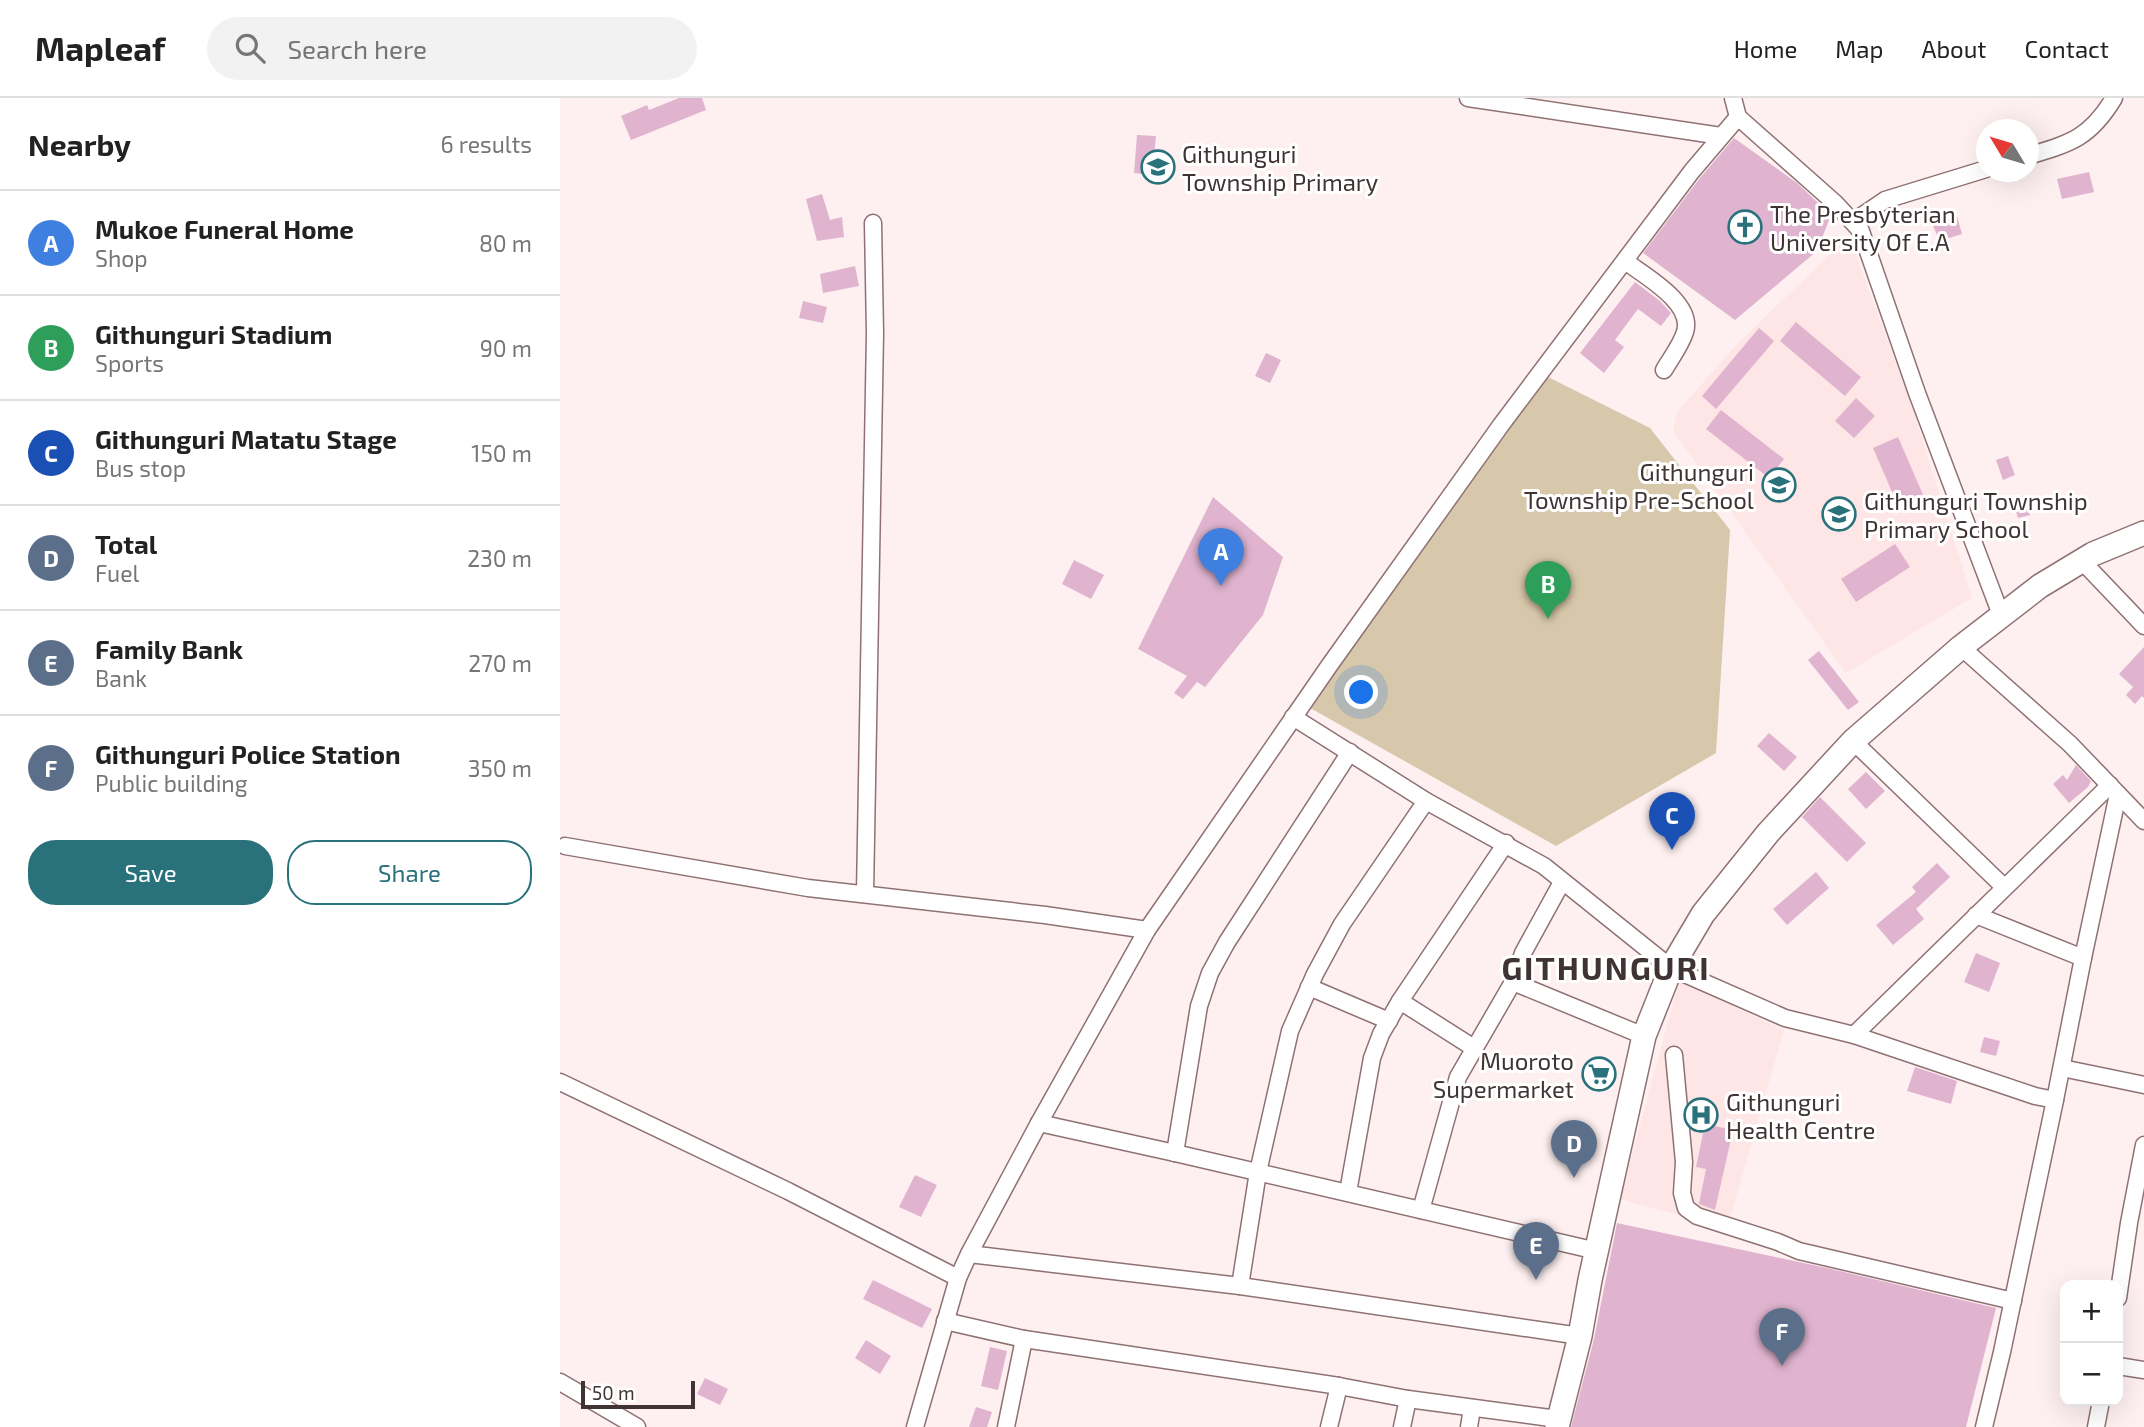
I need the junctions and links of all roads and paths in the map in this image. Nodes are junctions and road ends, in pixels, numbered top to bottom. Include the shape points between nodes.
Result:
1 (1468, 98) edge
2 (1733, 98) edge
3 (2114, 98) edge
4 (1738, 117) junction
5 (1720, 136) junction
6 (2039, 152) edge
7 (1976, 172) edge
8 (1854, 221) junction
9 (873, 223) dead end
10 (1625, 261) junction
11 (1664, 370) dead end
12 (2144, 533) edge
13 (2081, 561) junction
14 (2001, 615) junction
15 (2144, 625) edge
16 (1961, 647) junction
17 (1293, 717) junction
18 (1853, 741) junction
19 (1350, 752) junction
20 (2114, 789) junction
21 (1426, 801) junction
22 (2144, 821) edge
23 (1506, 843) junction
24 (565, 846) dead end
25 (1562, 882) junction
26 (2004, 887) junction
27 (865, 894) junction
28 (1976, 915) junction
29 (1147, 930) junction
30 (2083, 958) junction
31 (1671, 968) junction
32 (1513, 982) junction
33 (1310, 987) junction
34 (1399, 1001) junction
35 (1389, 1021) junction
36 (1854, 1035) junction
37 (1644, 1036) junction
38 (1474, 1048) junction
39 (1674, 1055) dead end
40 (2062, 1068) junction
41 (560, 1082) edge
42 (2144, 1085) edge
43 (2055, 1100) junction
44 (1039, 1123) junction
45 (2144, 1145) edge
46 (1175, 1153) junction
47 (1258, 1172) junction
48 (1348, 1192) junction
49 (1422, 1210) junction
50 (2137, 1216) edge
51 (1597, 1251) junction
52 (969, 1254) junction
53 (958, 1278) junction
54 (2122, 1280) edge
55 (1240, 1286) junction
56 (2013, 1301) junction
57 (945, 1321) junction
58 (1580, 1336) junction
59 (1024, 1339) junction
60 (2123, 1367) edge
61 (2144, 1370) edge
62 (560, 1382) edge
63 (1339, 1386) junction
64 (1408, 1399) junction
65 (2100, 1406) edge
66 (1472, 1408) junction
67 (1557, 1423) edge
68 (637, 1427) edge
69 (915, 1427) edge
70 (1006, 1427) edge
71 (1329, 1427) edge
72 (1402, 1427) edge
73 (1469, 1427) edge
74 (1984, 1427) edge
75 (2096, 1427) edge

1 - 5 street
2 - 4 street
3 - 6 street via 2101,121 2078,139
4 - 5 street
4 - 8 street
5 - 10 street
7 - 8 street via 1885,200
8 - 14 street
9 - 27 street
10 - 11 street via 1678,302 1686,315 1686,331
10 - 17 street via 1501,425
12 - 13 main road
13 - 14 main road
13 - 15 street
14 - 16 main road
16 - 18 main road
16 - 20 street
17 - 19 street
17 - 29 street
18 - 26 street
18 - 31 main road via 1768,833 1703,914
19 - 21 street
19 - 46 street via 1210,973 1199,1006
20 - 22 street
20 - 26 street
20 - 30 street
21 - 23 street
21 - 33 street via 1342,924
23 - 25 street
23 - 34 street
24 - 27 street
25 - 31 street
25 - 32 street
26 - 28 street
27 - 29 street
28 - 30 street
28 - 36 street
29 - 44 street
30 - 40 street
31 - 36 street via 1785,1018
31 - 37 main road
32 - 37 street
32 - 38 street
33 - 35 street
33 - 47 street via 1290,1031
34 - 35 street
34 - 38 street
35 - 48 street via 1372,1058
36 - 43 street
37 - 51 main road
38 - 49 street via 1458,1077
39 - 56 street via 1684,1162 1682,1193 1686,1208 1697,1216 1799,1251
40 - 42 street
40 - 43 street
41 - 53 street
43 - 56 street
44 - 46 street
44 - 52 street
45 - 50 street
46 - 47 street
47 - 48 street
47 - 55 street
48 - 49 street
49 - 51 street
50 - 54 street
51 - 58 main road
52 - 53 street
52 - 55 street
53 - 57 street
55 - 58 street
56 - 74 street
57 - 59 street
57 - 69 street
58 - 67 main road
59 - 63 street
59 - 70 street
60 - 61 street
62 - 68 street
63 - 64 street
63 - 71 street
64 - 66 street
64 - 72 street
65 - 75 street
66 - 67 street
66 - 73 street

